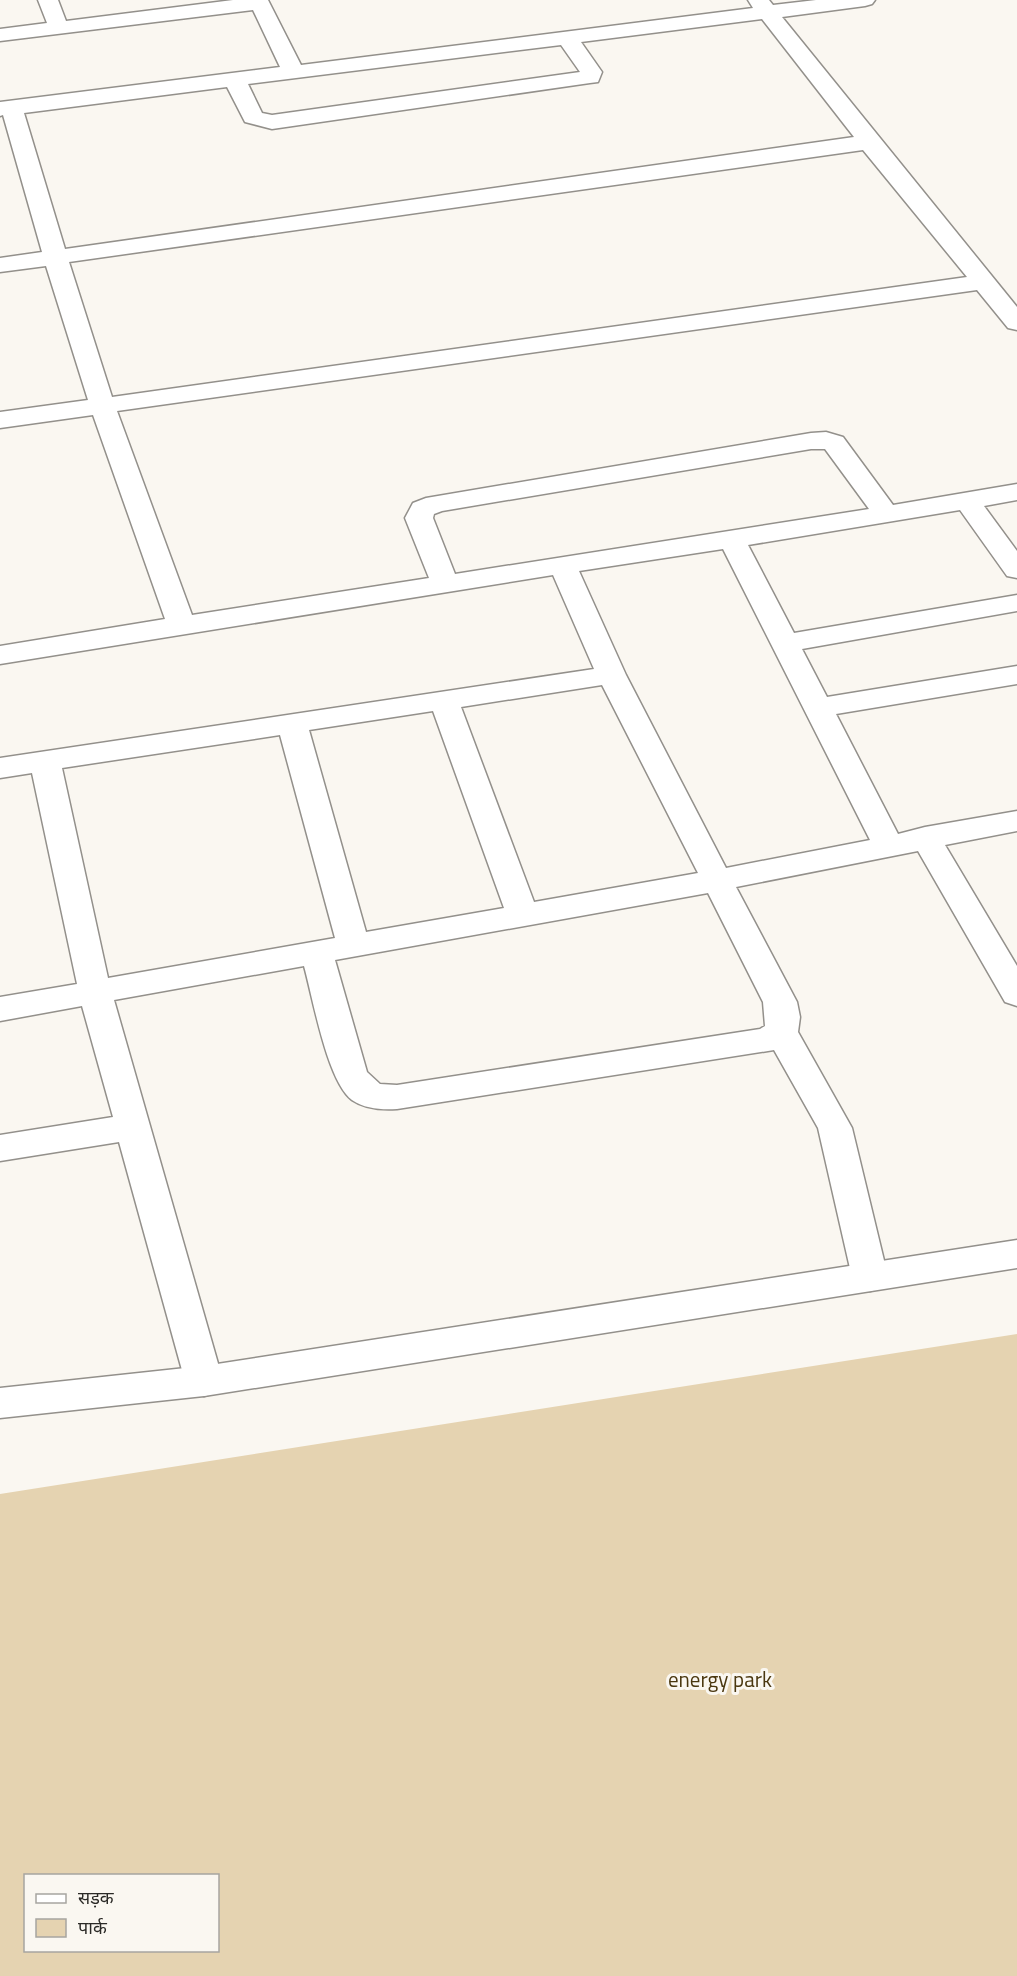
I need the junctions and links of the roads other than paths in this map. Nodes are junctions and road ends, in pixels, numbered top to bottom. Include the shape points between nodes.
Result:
1 (48, 0) edge
2 (865, 0) edge
3 (259, 2) edge
4 (763, 6) edge
5 (59, 28) junction
6 (0, 35) edge
7 (567, 38) junction
8 (294, 73) junction
9 (235, 80) junction
10 (6, 109) edge
11 (869, 142) junction
12 (56, 258) junction
13 (0, 265) edge
14 (984, 282) junction
15 (1017, 323) edge
16 (102, 404) junction
17 (0, 420) edge
18 (1017, 492) edge
19 (967, 501) junction
20 (886, 514) junction
21 (732, 540) junction
22 (563, 567) junction
23 (1017, 570) edge
24 (446, 584) junction
25 (1017, 603) edge
26 (181, 624) junction
27 (785, 643) junction
28 (0, 656) edge
29 (611, 675) junction
30 (1017, 675) edge
31 (443, 699) junction
32 (818, 708) junction
33 (292, 724) junction
34 (45, 760) junction
35 (0, 768) edge
36 (1017, 821) edge
37 (926, 837) junction
38 (888, 845) junction
39 (719, 880) junction
40 (523, 916) junction
41 (354, 947) junction
42 (317, 954) junction
43 (1012, 976) edge
44 (95, 993) junction
45 (0, 1009) edge
46 (782, 1032) junction
47 (132, 1127) junction
48 (0, 1148) edge
49 (1017, 1254) edge
50 (870, 1276) junction
51 (204, 1381) junction
52 (0, 1402) edge

1 - 5 street
2 - 4 street
3 - 5 street
3 - 8 street
4 - 7 street
4 - 11 street
5 - 6 street
7 - 8 street
7 - 9 street via 588,66 590,77 272,122 253,117
8 - 9 street
9 - 10 street
10 - 12 street
11 - 12 street
11 - 14 street
12 - 13 street
12 - 16 street
14 - 15 street
14 - 16 street
16 - 17 street
16 - 26 street
18 - 19 street
19 - 20 street
19 - 23 street
20 - 21 street
20 - 24 street via 834,443 811,441 423,508 419,518
21 - 22 street
21 - 27 street
22 - 24 street
22 - 29 street
24 - 26 street
25 - 27 street
26 - 28 street
27 - 32 street
29 - 31 street
29 - 39 street
30 - 32 street
31 - 33 street
31 - 40 street
32 - 38 street
33 - 34 street
33 - 41 street
34 - 35 street
34 - 44 street
36 - 37 street
37 - 38 street
37 - 43 street
38 - 39 street
39 - 40 street
39 - 46 street via 780,1002
40 - 41 street
41 - 42 street
42 - 44 street
42 - 46 street via 351,1075 374,1098 768,1040
44 - 45 street
44 - 47 street
46 - 50 street via 836,1128
47 - 48 street
47 - 51 street
49 - 50 street
50 - 51 street
51 - 52 street

